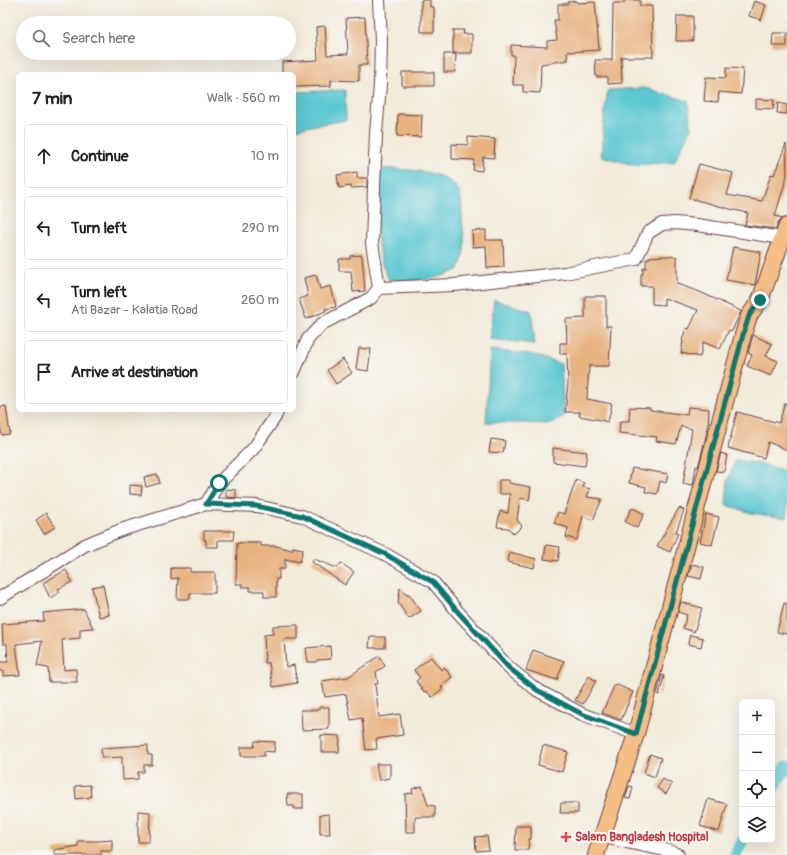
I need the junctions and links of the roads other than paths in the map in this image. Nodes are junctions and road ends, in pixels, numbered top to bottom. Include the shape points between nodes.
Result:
1 (378, 0) edge
2 (785, 232) edge
3 (380, 288) junction
4 (296, 367) edge
5 (277, 412) edge
6 (206, 504) junction
7 (0, 598) edge
8 (636, 734) junction
9 (603, 837) junction
10 (596, 855) edge
11 (678, 855) edge

1 - 3 street via 381,40 380,85 372,243
2 - 3 street via 662,224 648,233 636,260 565,273 454,285
2 - 8 main road via 760,300 749,316 743,335
3 - 4 street via 371,298 322,324 308,339
5 - 6 street via 254,448 219,483
6 - 7 street via 121,530 85,545
6 - 8 street via 256,506 302,516 385,554 433,582 509,668 537,690 582,714
8 - 9 main road
9 - 10 main road
9 - 11 street

